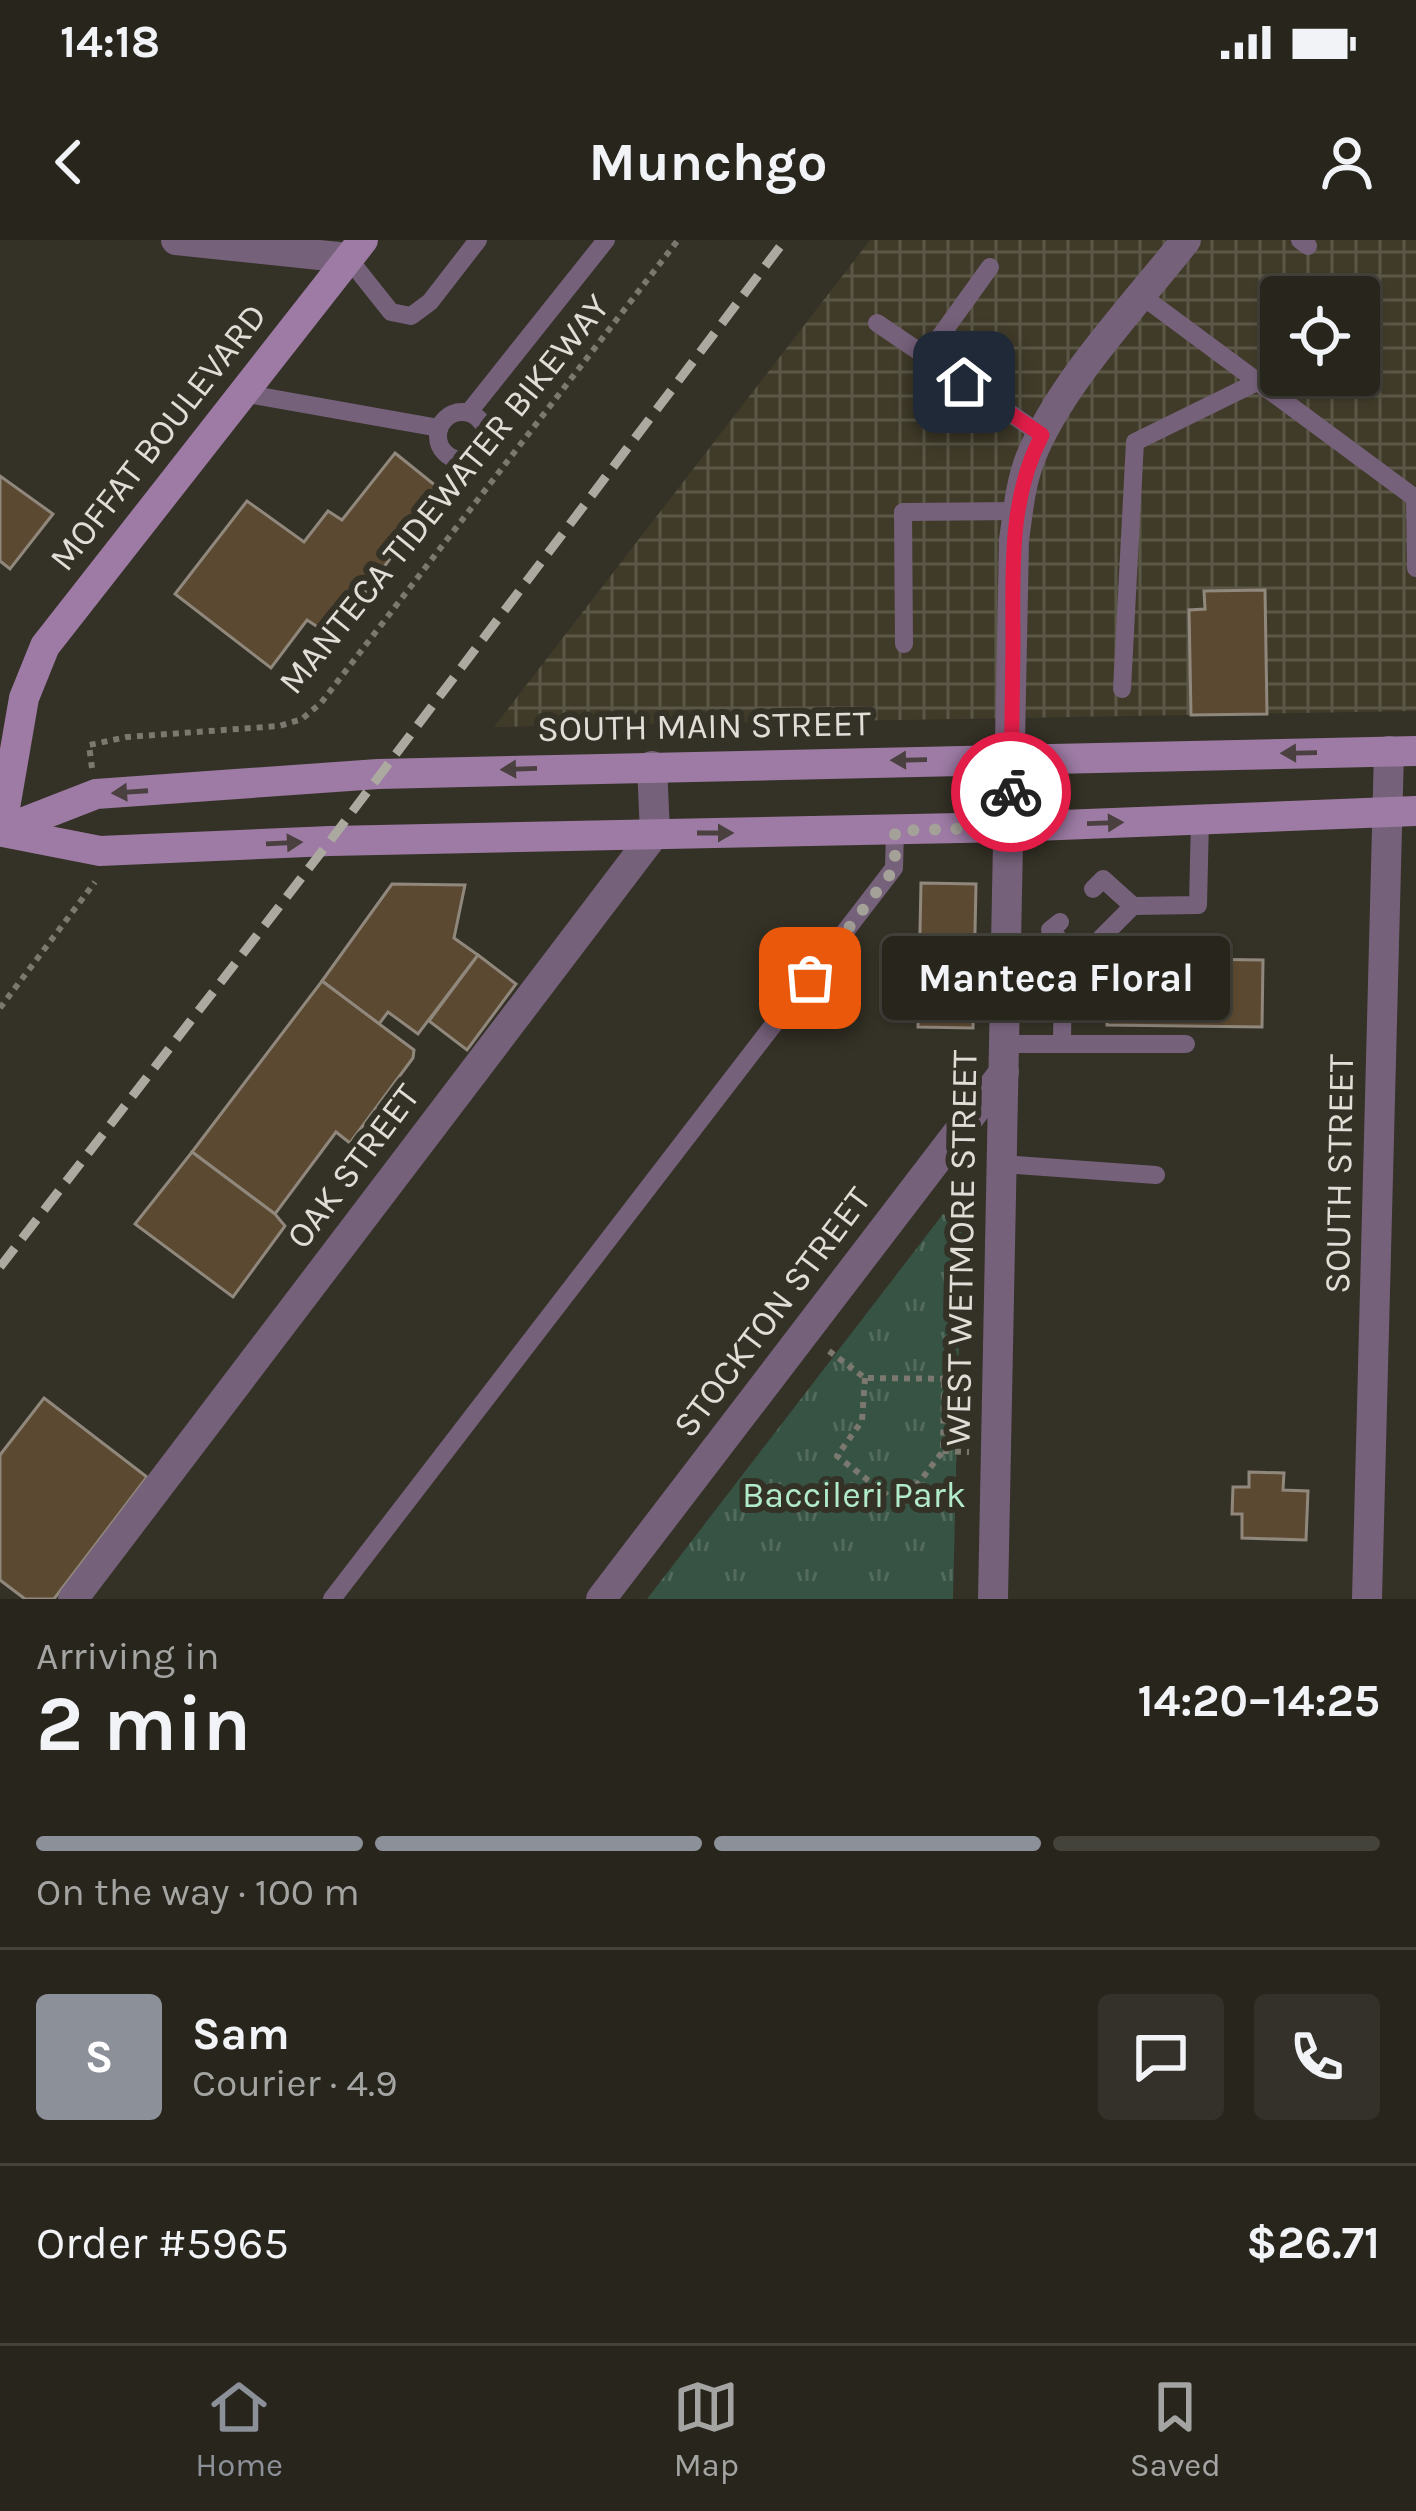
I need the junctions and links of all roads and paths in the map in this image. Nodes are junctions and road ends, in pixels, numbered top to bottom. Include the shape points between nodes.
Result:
1 (176, 240) edge
2 (478, 240) edge
3 (607, 240) edge
4 (678, 240) edge
5 (1186, 240) edge
6 (270, 245) edge
7 (356, 249) edge
8 (990, 267) dead end
9 (1142, 296) junction
10 (877, 323) dead end
11 (926, 356) junction
12 (1257, 382) junction
13 (242, 393) junction
14 (469, 412) junction
15 (439, 428) junction
16 (1042, 435) junction
17 (1018, 511) junction
18 (1416, 568) edge
19 (904, 644) dead end
20 (1122, 689) dead end
21 (11, 711) edge
22 (1403, 751) edge
23 (1011, 758) junction
24 (652, 766) junction
25 (95, 794) junction
26 (1402, 812) edge
27 (1199, 820) junction
28 (1010, 827) junction
29 (0, 831) edge
30 (895, 831) junction
31 (655, 833) junction
32 (100, 851) junction
33 (1093, 890) dead end
34 (1133, 906) junction
35 (1060, 922) dead end
36 (1071, 961) junction
37 (1006, 962) junction
38 (0, 1007) edge
39 (1062, 1044) junction
40 (1186, 1045) dead end
41 (1004, 1058) junction
42 (1002, 1164) junction
43 (1156, 1175) dead end
44 (805, 1333) junction
45 (865, 1378) junction
46 (944, 1379) junction
47 (997, 1379) junction
48 (86, 1595) edge
49 (332, 1599) edge
50 (601, 1599) edge
51 (993, 1599) edge
52 (1367, 1599) edge

1 - 6 street
2 - 7 lane via 411,316 392,312
3 - 14 lane
4 - 25 path, MANTECA TIDEWATER BIKEWAY via 321,703 279,726 88,745
5 - 9 street, WEST WETMORE STREET
6 - 7 street
7 - 13 main road, MOFFAT BOULEVARD
8 - 11 lane
9 - 12 lane
9 - 16 street, WEST WETMORE STREET
10 - 11 lane
11 - 16 lane
12 - 18 lane via 1415,498
12 - 20 lane via 1135,442
13 - 15 lane
13 - 21 main road, MOFFAT BOULEVARD via 45,646
14 - 15 lane via 453,413
14 - 15 lane via 485,430 474,457 445,453
16 - 17 street, WEST WETMORE STREET
17 - 19 lane via 903,512
17 - 23 street, WEST WETMORE STREET
21 - 29 main road, MOFFAT BOULEVARD
22 -> 23 main road, SOUTH MAIN STREET
22 - 26 street, SOUTH STREET
23 -> 24 main road, SOUTH MAIN STREET
23 - 28 street, WEST WETMORE STREET
24 -> 25 main road, SOUTH MAIN STREET
24 - 31 street
25 - 29 main road, SOUTH MAIN STREET
26 - 27 main road
26 - 52 street, SOUTH STREET
28 -> 27 main road
27 - 34 lane via 1198,905
28 - 30 main road
28 - 37 street, WEST WETMORE STREET
29 - 32 main road
31 -> 30 main road
30 - 49 lane via 895,868
32 -> 31 main road
31 - 48 street, OAK STREET
32 - 38 path via 96,881
33 - 34 lane via 1103,879
34 - 36 lane
35 - 36 lane via 1050,930
36 - 37 lane
36 - 39 lane
37 - 41 street, WEST WETMORE STREET
39 - 40 lane
39 - 41 lane
41 - 42 street, WEST WETMORE STREET
41 - 44 street, STOCKTON STREET
42 - 43 lane
42 - 47 street, WEST WETMORE STREET
44 - 45 path
44 - 50 street, STOCKTON STREET
45 - 46 path
45 - 46 path via 862,1421 837,1456 901,1506 943,1451
46 - 47 path
47 - 51 street, WEST WETMORE STREET

